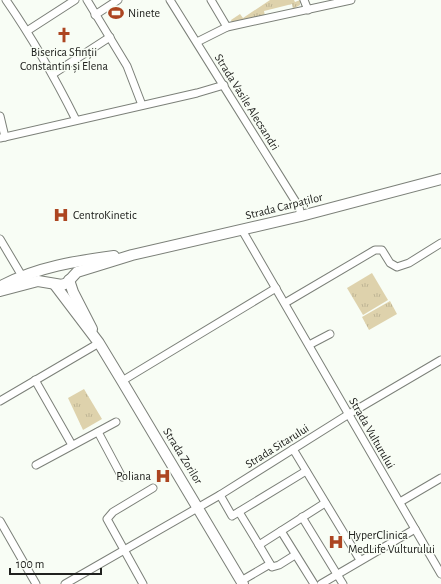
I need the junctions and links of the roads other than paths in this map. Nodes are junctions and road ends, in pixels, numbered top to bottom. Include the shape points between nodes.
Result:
1 (6, 0) edge
2 (75, 0) edge
3 (87, 0) edge
4 (118, 0) edge
5 (170, 0) edge
6 (211, 0) edge
7 (304, 0) edge
8 (351, 0) edge
9 (308, 10) junction
10 (96, 14) junction
11 (226, 27) junction
12 (27, 31) junction
13 (110, 37) junction
14 (197, 42) junction
15 (53, 74) junction
16 (224, 85) junction
17 (142, 105) junction
18 (0, 116) edge
19 (76, 120) junction
20 (2, 137) edge
21 (440, 182) edge
22 (301, 216) junction
23 (242, 230) junction
24 (0, 239) edge
25 (441, 243) edge
26 (132, 255) junction
27 (58, 266) junction
28 (22, 276) junction
29 (70, 279) junction
30 (54, 284) junction
31 (0, 287) edge
32 (276, 288) junction
33 (0, 291) edge
34 (284, 303) junction
35 (330, 334) dead end
36 (99, 343) junction
37 (309, 345) junction
38 (441, 360) edge
39 (35, 380) junction
40 (122, 381) junction
41 (0, 401) edge
42 (349, 414) junction
43 (116, 422) dead end
44 (98, 432) junction
45 (72, 445) junction
46 (293, 449) junction
47 (36, 465) dead end
48 (306, 471) junction
49 (122, 478) dead end
50 (441, 478) edge
51 (153, 488) dead end
52 (220, 495) junction
53 (400, 502) junction
54 (325, 503) junction
55 (198, 507) junction
56 (239, 512) junction
57 (302, 517) junction
58 (0, 521) edge
59 (415, 529) junction
60 (281, 531) junction
61 (259, 545) junction
62 (124, 550) junction
63 (296, 555) junction
64 (360, 560) junction
65 (270, 564) junction
66 (338, 574) junction
67 (441, 574) edge
68 (242, 582) edge
69 (36, 584) edge
70 (65, 584) edge
71 (144, 584) edge
72 (314, 584) edge
73 (321, 584) edge
74 (344, 584) edge

1 - 12 street
2 - 12 street
3 - 10 street
4 - 10 street
5 - 14 street, Strada Vasile Alecsandri
6 - 11 street
7 - 9 street
8 - 9 street
9 - 11 street
10 - 13 street
11 - 14 street
12 - 15 street
13 - 15 street
13 - 17 street via 127,66
14 - 16 street, Strada Vasile Alecsandri
15 - 19 street
16 - 17 street
16 - 22 street, Strada Vasile Alecsandri via 299,207
17 - 19 street
18 - 20 street
19 - 20 street
21 - 22 main road, Strada Carpaților
22 - 23 main road, Strada Carpaților
23 - 26 main road, Strada Carpaților
23 - 32 street, Strada Vulturului
24 - 28 street
25 - 34 street via 409,263 397,267 390,263 382,250 375,250
26 - 27 main road, Strada Carpaților
26 - 29 main road, Strada Carpaților via 84,269
27 - 28 main road, Strada Carpaților
27 - 29 main road via 68,268
27 - 30 main road via 49,276
28 - 31 main road, Strada Carpaților
29 - 30 main road, Strada Carpaților via 62,285
29 - 36 main road, Strada Zorilor via 73,292
30 - 33 main road, Strada Carpaților via 32,282
30 - 36 main road, Strada Zorilor
32 - 34 street, Strada Vulturului
32 - 40 street
34 - 37 street, Strada Vulturului
35 - 37 street
36 - 39 street
36 - 40 main road, Strada Zorilor
37 - 42 street, Strada Vulturului
38 - 42 street, Strada Sitarului
39 - 41 street
39 - 45 street
40 - 55 main road, Strada Zorilor
42 - 46 street, Strada Sitarului
42 - 53 street, Strada Vulturului
43 - 44 street
44 - 45 street
44 - 49 street
45 - 47 street
46 - 48 street
46 - 52 street, Strada Sitarului
48 - 54 street
48 - 56 street
50 - 53 street
51 - 62 street via 113,512 107,519
52 - 55 street, Strada Sitarului
52 - 56 street via 232,516
53 - 59 street, Strada Vulturului
54 - 57 street
54 - 64 street
55 - 62 street, Strada Sitarului
55 - 68 main road, Strada Zorilor
56 - 61 street
57 - 60 street
57 - 66 street
58 - 69 street
59 - 64 street
59 - 67 street, Strada Vulturului
60 - 61 street
60 - 63 street
61 - 65 street
62 - 70 street, Strada Sitarului
62 - 71 street
63 - 65 street via 276,566
63 - 72 street
64 - 66 street
65 - 68 street
66 - 73 street
66 - 74 street

